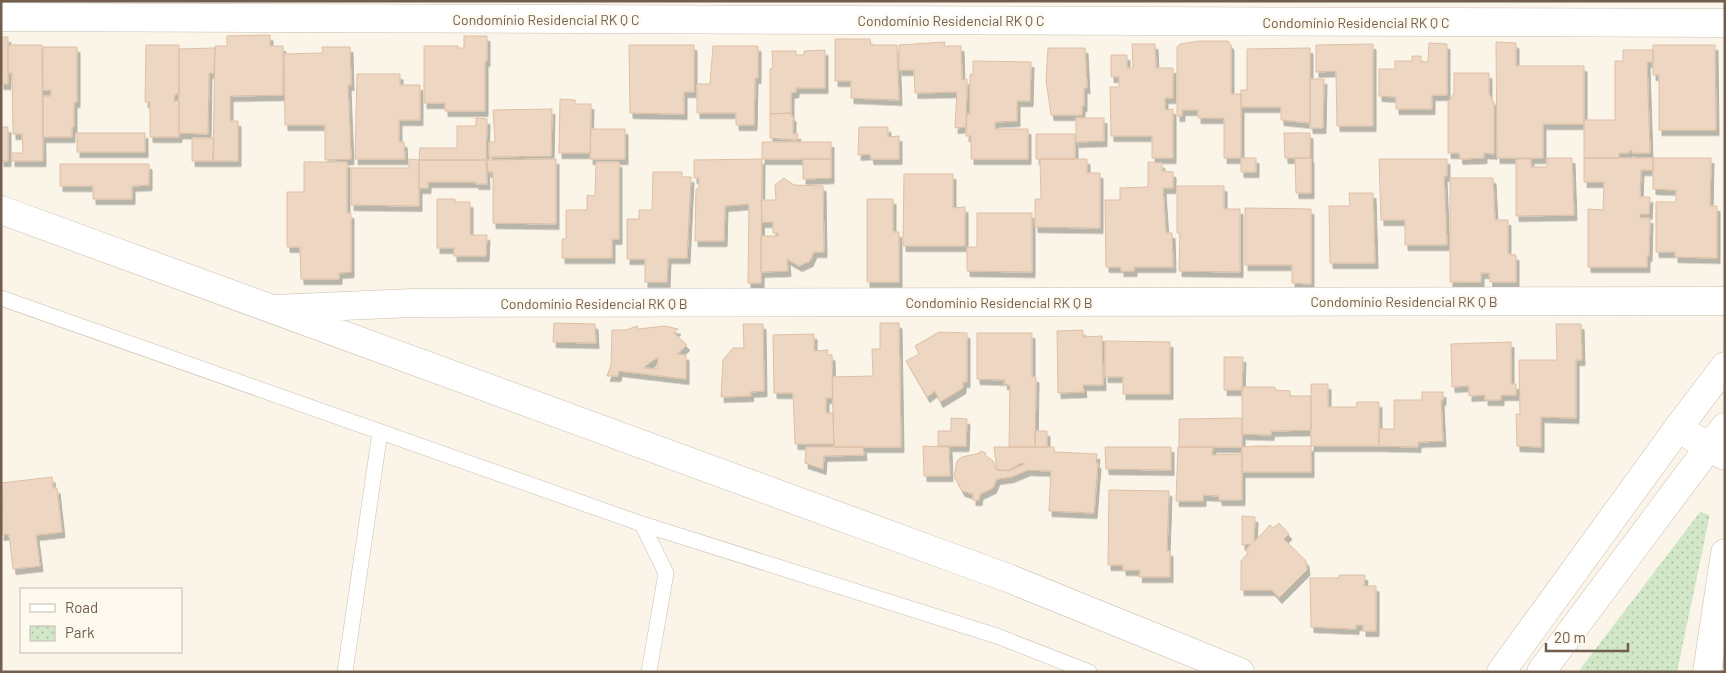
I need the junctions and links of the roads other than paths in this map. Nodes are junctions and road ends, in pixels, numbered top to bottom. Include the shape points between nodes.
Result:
1 (192, 9) edge
2 (1, 17) edge
3 (1725, 23) edge
4 (1, 210) edge
5 (1, 298) edge
6 (1725, 301) edge
7 (273, 309) junction
8 (1725, 366) edge
9 (1678, 428) junction
10 (380, 432) junction
11 (1720, 444) edge
12 (642, 524) junction
13 (1725, 553) edge
14 (345, 672) edge
15 (649, 672) edge
16 (1089, 672) edge
17 (1240, 672) edge
18 (1501, 672) edge
19 (1542, 672) edge
20 (1706, 672) edge

1 - 2 street, Condomínio Residencial RK Q C
1 - 3 street, Condomínio Residencial RK Q C
4 - 7 street
5 - 10 lane
6 - 7 street, Condomínio Residencial RK Q B via 413,303
7 - 17 street via 1008,578
8 - 9 street
9 - 11 street
9 - 18 street
10 - 12 lane
10 - 14 lane
11 - 19 street
12 - 15 lane via 666,573
12 - 16 lane via 997,636
13 - 20 street

